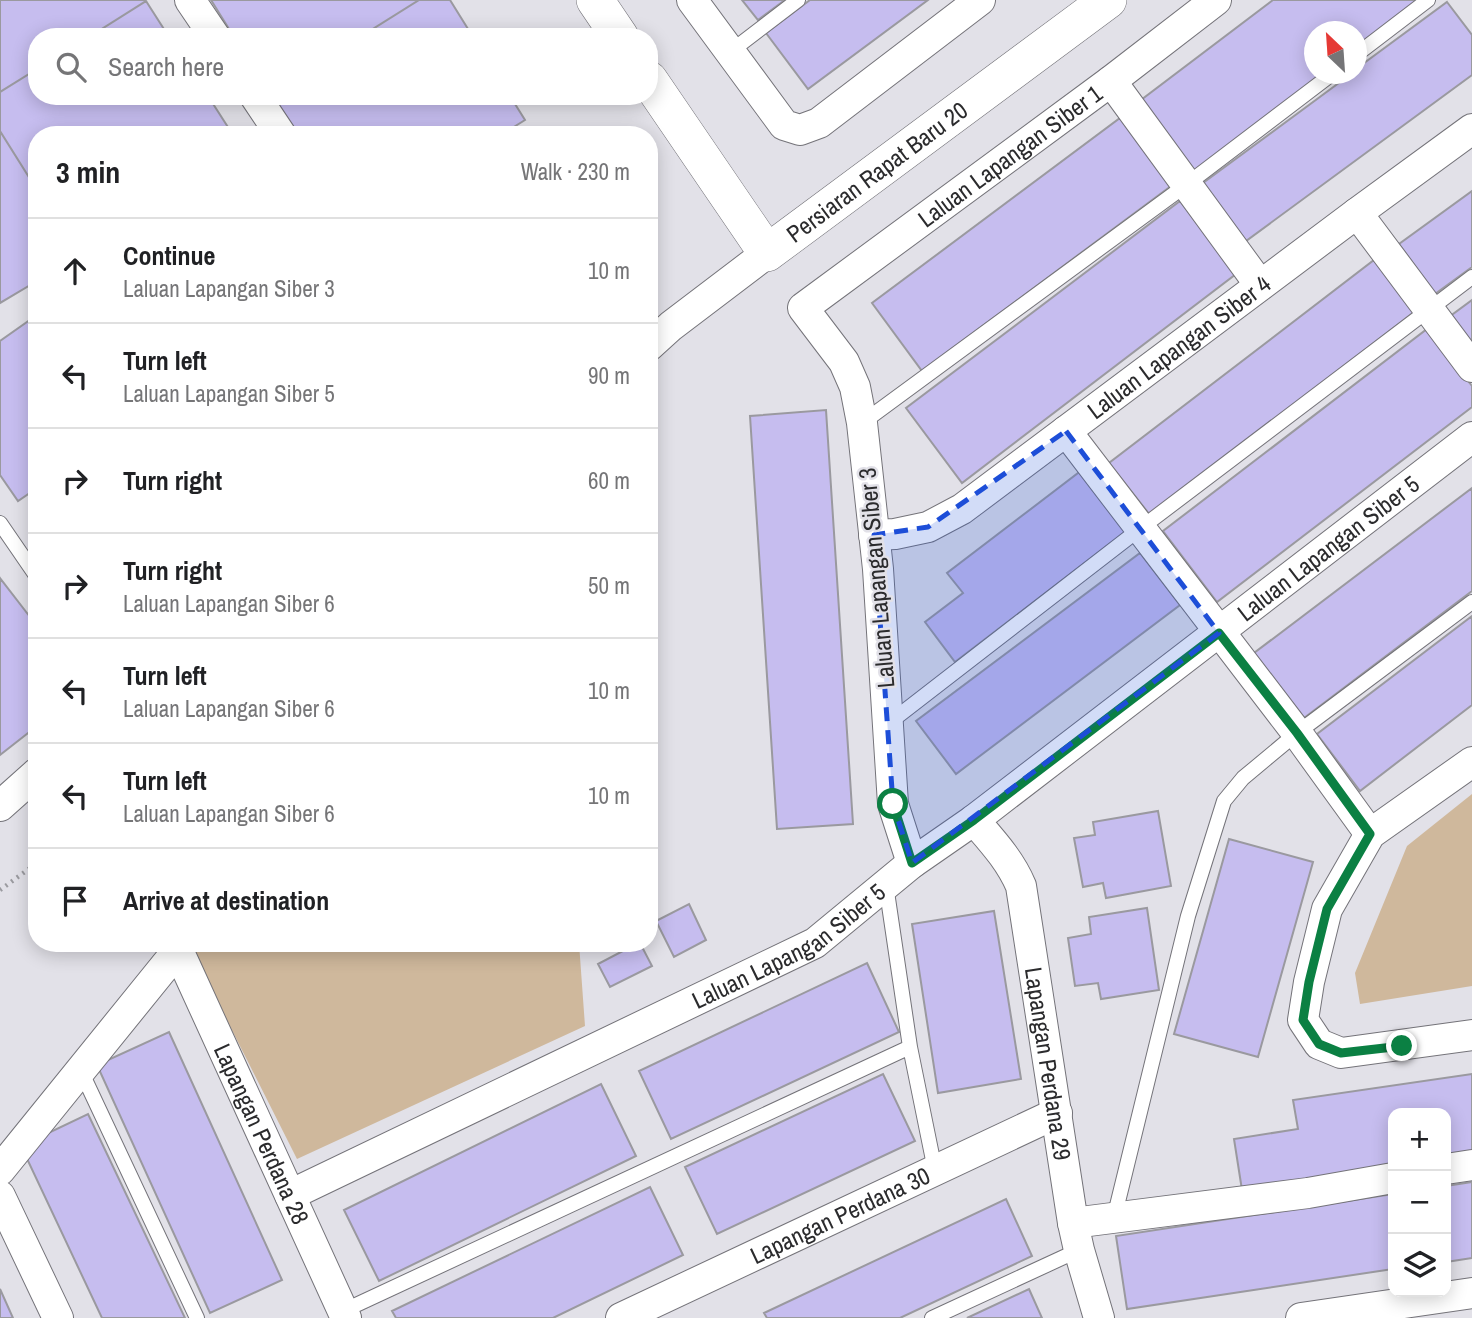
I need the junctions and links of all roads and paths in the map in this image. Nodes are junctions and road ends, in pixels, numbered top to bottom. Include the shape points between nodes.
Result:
1 (190, 0) edge
2 (595, 0) edge
3 (692, 0) edge
4 (799, 0) edge
5 (980, 0) edge
6 (1108, 0) edge
7 (1216, 0) edge
8 (1428, 0) edge
9 (209, 28) edge
10 (614, 28) edge
11 (1367, 47) edge
12 (730, 52) junction
13 (1111, 81) junction
14 (1319, 84) edge
15 (658, 93) edge
16 (261, 105) edge
17 (275, 126) edge
18 (1472, 129) edge
19 (1186, 185) junction
20 (1357, 213) junction
21 (767, 253) junction
22 (1472, 277) edge
23 (1260, 285) junction
24 (803, 308) joint
25 (1429, 310) junction
26 (658, 338) edge
27 (1472, 367) edge
28 (862, 423) junction
29 (1066, 431) junction
30 (1472, 437) edge
31 (0, 523) edge
32 (1140, 528) junction
33 (874, 535) junction
34 (28, 564) edge
35 (1472, 602) edge
36 (1219, 633) junction
37 (888, 724) junction
38 (1297, 733) junction
39 (1472, 762) edge
40 (28, 781) edge
41 (0, 806) edge
42 (974, 820) junction
43 (1370, 834) junction
44 (912, 863) junction
45 (28, 870) edge
46 (886, 884) junction
47 (0, 890) edge
48 (176, 952) edge
49 (179, 952) edge
50 (1472, 1035) edge
51 (910, 1047) junction
52 (81, 1071) junction
53 (1057, 1113) junction
54 (1472, 1165) edge
55 (1451, 1168) edge
56 (0, 1170) edge
57 (935, 1170) junction
58 (1388, 1179) edge
59 (290, 1195) junction
60 (0, 1196) edge
61 (1114, 1217) junction
62 (1076, 1237) junction
63 (1472, 1293) edge
64 (344, 1314) edge
65 (58, 1318) edge
66 (197, 1318) edge
67 (621, 1318) edge
68 (932, 1318) edge
69 (1099, 1318) edge
70 (1301, 1318) edge

1 - 9 street
2 - 10 street
3 - 12 street
4 - 12 lane
5 - 12 street via 819,123 800,130 784,125
6 - 21 street, Persiaran Rapat Baru 20
7 - 13 street, Laluan Lapangan Siber 1
8 - 11 lane
13 - 19 street
13 - 24 street, Laluan Lapangan Siber 1
14 - 19 lane
15 - 21 street
16 - 17 street
18 - 20 street, Laluan Lapangan Siber 4
19 - 23 street
19 - 28 lane
20 - 23 street, Laluan Lapangan Siber 4
20 - 25 street
21 - 26 street, Persiaran Rapat Baru 20
22 - 25 lane
23 - 29 street, Laluan Lapangan Siber 4
24 - 28 street, Laluan Lapangan Siber 3 via 844,362
25 - 27 street
25 - 32 lane
28 - 33 street, Laluan Lapangan Siber 3
29 - 32 street
29 - 33 street, Laluan Lapangan Siber 4 via 940,521
30 - 36 street, Laluan Lapangan Siber 5
31 - 34 lane
32 - 36 street
32 - 37 lane
33 - 37 street, Laluan Lapangan Siber 3
35 - 38 lane
36 - 38 street
36 - 42 street, Laluan Lapangan Siber 5
37 - 44 street, Laluan Lapangan Siber 3 via 893,804
38 - 43 street
38 - 61 lane via 1243,778 1224,801 1188,916
39 - 43 street
40 - 41 street
42 - 44 street, Laluan Lapangan Siber 5
42 - 53 street, Lapangan Perdana 29 via 1014,870 1021,886
43 - 50 street via 1327,909 1303,1020 1319,1044 1341,1053
44 - 46 street, Laluan Lapangan Siber 5
45 - 47 path
46 - 51 lane
46 - 59 street, Laluan Lapangan Siber 5 via 815,943
48 - 52 street, Lapangan Perdana 28
49 - 59 street, Lapangan Perdana 28
51 - 57 lane
51 - 64 lane
52 - 56 street
52 - 66 lane
53 - 57 street, Lapangan Perdana 30
53 - 62 street, Lapangan Perdana 29
54 - 55 street
57 - 67 street, Lapangan Perdana 30
58 - 61 street
59 - 64 street, Lapangan Perdana 28
60 - 65 street
61 - 62 street
62 - 68 lane
62 - 69 street, Lapangan Perdana 29
63 - 70 street

